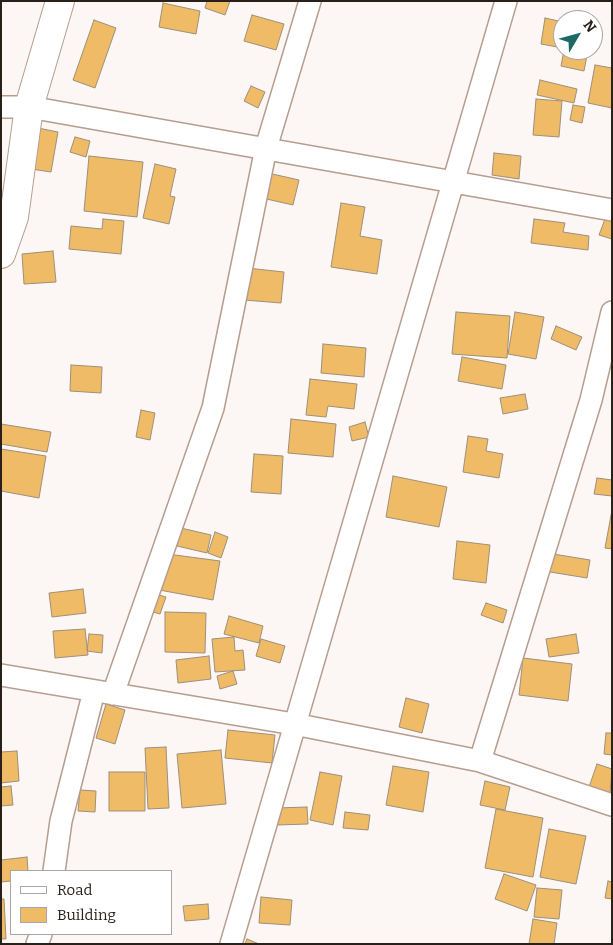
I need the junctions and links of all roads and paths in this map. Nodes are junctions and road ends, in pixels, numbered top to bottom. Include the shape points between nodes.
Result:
1 (60, 1) edge
2 (310, 1) edge
3 (506, 1) edge
4 (1, 107) edge
5 (29, 107) junction
6 (266, 148) junction
7 (1, 159) edge
8 (454, 182) junction
9 (612, 210) edge
10 (1, 254) edge
11 (612, 312) edge
12 (1, 675) edge
13 (104, 693) junction
14 (294, 724) junction
15 (480, 761) junction
16 (612, 804) edge
17 (54, 870) edge
18 (232, 944) edge

1 - 5 main road
2 - 6 street
3 - 8 street
4 - 5 street
5 - 6 street
5 - 7 main road
5 - 10 main road via 14,217
6 - 8 street
6 - 13 street via 213,408
8 - 9 street
8 - 14 street
11 - 15 street via 591,400
12 - 13 street
13 - 14 street
13 - 17 street via 61,822
14 - 15 street
14 - 18 street
15 - 16 street

